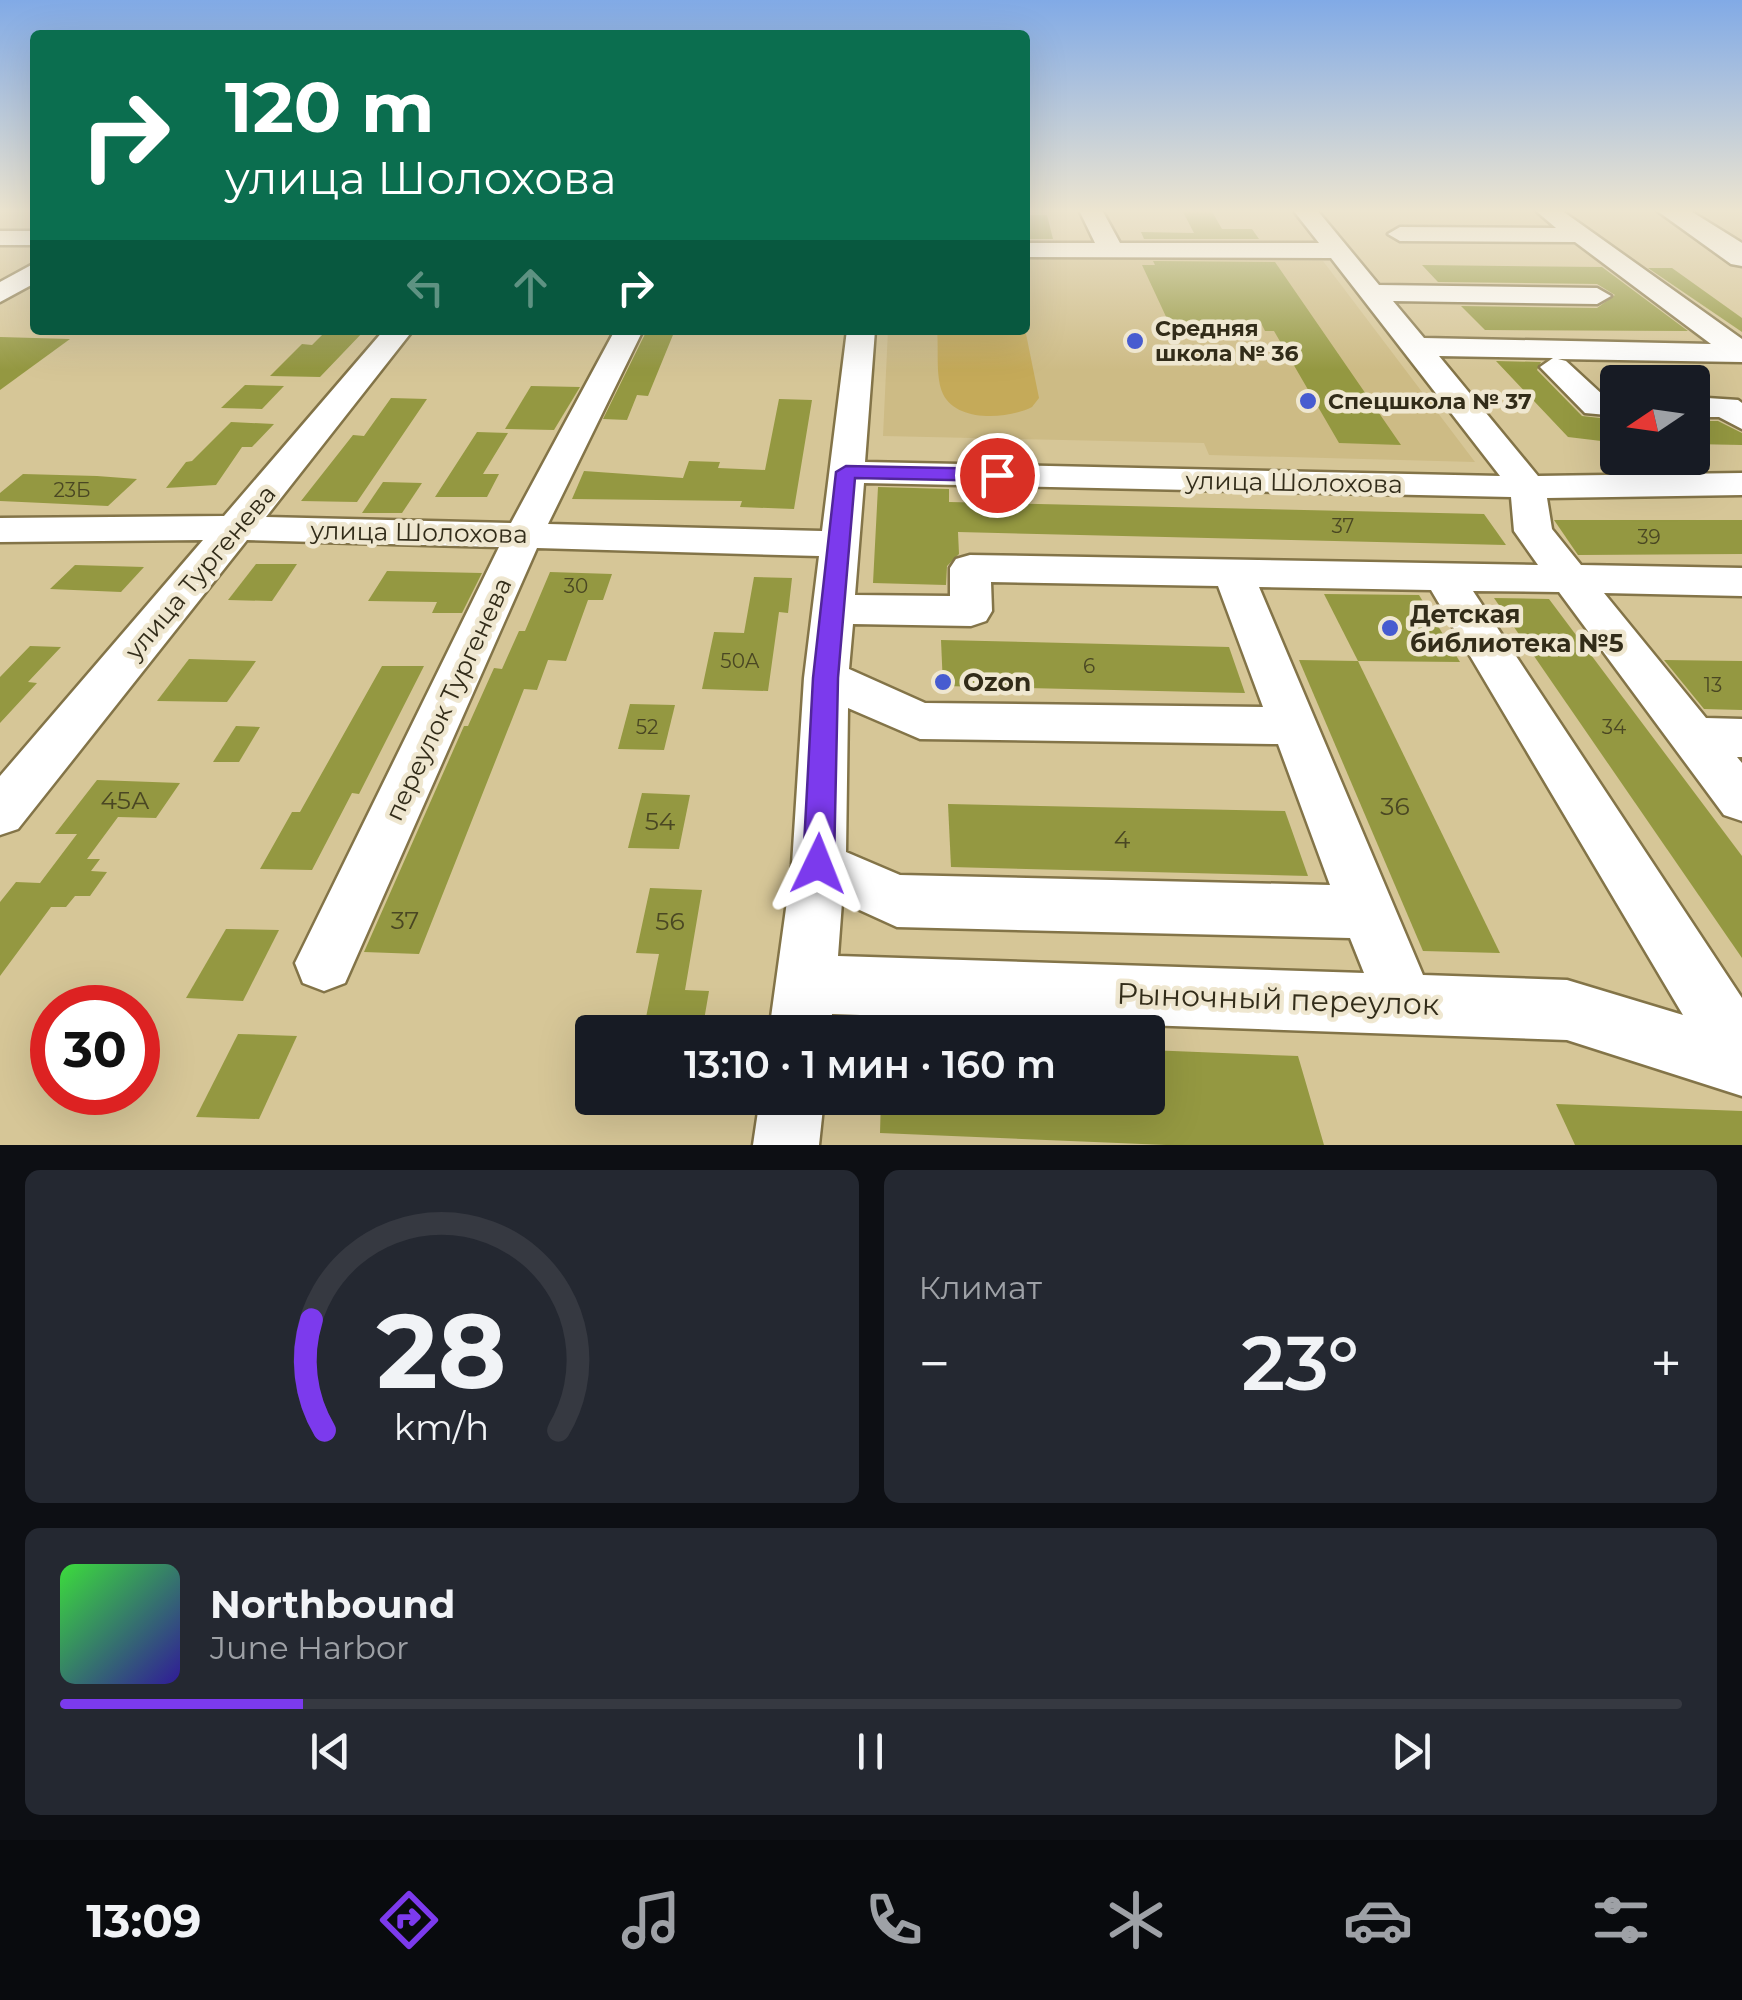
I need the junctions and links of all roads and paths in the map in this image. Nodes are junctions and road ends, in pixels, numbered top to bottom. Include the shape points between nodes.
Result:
1 (1346, 263) edge
2 (1619, 263) edge
3 (30, 274) edge
4 (2, 292) edge
5 (1370, 292) junction
6 (1597, 296) dead end
7 (395, 335) edge
8 (626, 335) edge
9 (860, 335) edge
10 (1416, 347) junction
11 (1740, 353) edge
12 (1554, 368) dead end
13 (1600, 406) edge
14 (1710, 407) edge
15 (1742, 419) edge
16 (846, 472) junction
17 (1742, 484) edge
18 (1528, 487) junction
19 (237, 528) junction
20 (0, 530) edge
21 (524, 535) junction
22 (837, 544) junction
23 (1234, 574) junction
24 (1444, 578) junction
25 (1571, 580) junction
26 (1742, 582) edge
27 (833, 609) junction
28 (826, 678) junction
29 (1296, 726) junction
30 (1693, 737) junction
31 (1742, 738) edge
32 (1742, 800) edge
33 (0, 813) edge
34 (818, 864) junction
35 (1369, 912) junction
36 (324, 963) dead end
37 (1404, 1003) junction
38 (804, 1008) edge
39 (1742, 1054) edge
40 (1742, 1064) edge
41 (790, 1115) edge
42 (786, 1145) edge

1 - 5 street
2 - 11 street
3 - 4 street
5 - 6 street
5 - 10 street
7 - 19 street, улица Тургенева
8 - 21 street, переулок Тургенева
9 - 16 street
10 - 11 street
10 - 18 street
12 - 13 street
14 - 15 street via 1727,407
16 - 18 street, улица Шолохова
16 - 22 street
17 - 18 street, улица Шолохова
18 - 25 street via 1533,531
19 - 20 street, улица Шолохова
19 - 21 street, улица Шолохова
19 - 33 street, улица Тургенева
21 - 22 street, улица Шолохова
21 - 36 street, переулок Тургенева
22 - 27 street
23 - 24 street
23 - 27 street via 970,568 971,611
23 - 29 street
24 - 25 street
24 - 39 street
25 - 26 street
25 - 30 street
27 - 28 street
28 - 29 street via 920,720
28 - 34 street
29 - 35 street
30 - 31 street
30 - 32 street
34 - 35 street via 897,901
34 - 38 street
35 - 37 street
37 - 38 street, Рыночный переулок
37 - 40 street, Рыночный переулок via 1567,1010
41 - 42 street

